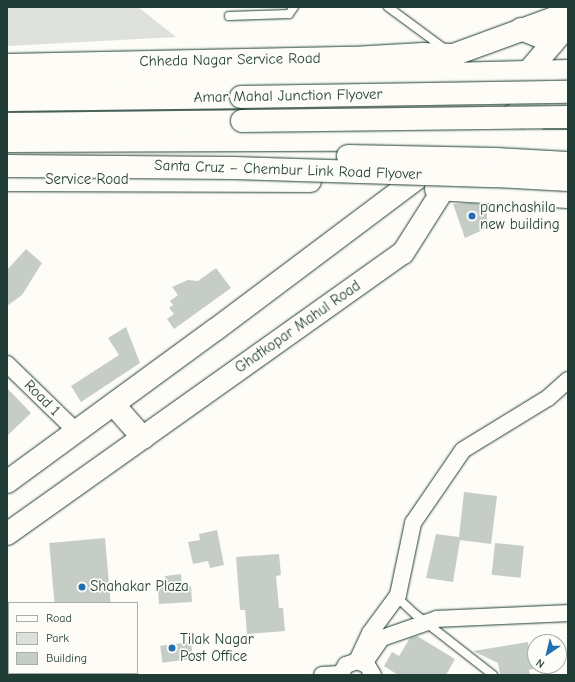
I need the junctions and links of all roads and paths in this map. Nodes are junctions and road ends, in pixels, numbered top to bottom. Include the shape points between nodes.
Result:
1 (294, 7) edge
2 (388, 7) edge
3 (568, 13) edge
4 (230, 16) dead end
5 (568, 26) edge
6 (521, 29) junction
7 (561, 44) edge
8 (7, 65) edge
9 (449, 65) junction
10 (548, 71) edge
11 (480, 73) junction
12 (7, 84) edge
13 (568, 84) edge
14 (568, 92) edge
15 (7, 100) edge
16 (568, 101) edge
17 (568, 117) edge
18 (7, 124) edge
19 (423, 139) junction
20 (506, 140) junction
21 (7, 141) edge
22 (568, 141) edge
23 (463, 142) junction
24 (7, 154) edge
25 (568, 163) edge
26 (7, 166) edge
27 (7, 180) edge
28 (568, 180) edge
29 (407, 184) junction
30 (443, 190) junction
31 (568, 198) edge
32 (7, 364) edge
33 (568, 380) edge
34 (114, 405) junction
35 (77, 432) junction
36 (143, 438) junction
37 (7, 482) edge
38 (7, 534) edge
39 (398, 595) junction
40 (568, 613) edge
41 (426, 622) junction
42 (365, 666) edge
43 (340, 674) edge
44 (322, 675) edge
45 (493, 675) edge

1 - 4 lane via 289,14
2 - 9 lane
3 - 6 main road
5 - 7 main road
6 - 7 main road
6 - 9 main road
7 - 10 main road
8 - 9 main road, Chheda Nagar Service Road via 353,58 422,54
9 - 11 main road
9 - 12 main road
9 - 19 main road
10 - 11 main road
11 - 23 main road
13 - 23 main road
14 - 15 main road, Amar Mahal Junction Flyover, bridge
16 - 20 main road, Ghatkopar Mahul Road
17 - 18 main road, Amar Mahal Junction Flyover, bridge
19 - 21 main road
19 - 23 main road
19 - 29 main road
20 - 22 main road
20 - 23 main road
20 - 30 main road, Ghatkopar Mahul Road
23 - 29 main road
23 - 30 main road
24 - 25 main road, Santa Cruz – Chembur Link Road Flyover, bridge via 289,155
26 - 28 main road, Santa Cruz – Chembur Link Road Flyover, bridge via 242,168
27 - 29 main road, Service Road via 317,180
29 - 30 main road, Service Road
29 - 34 main road
30 - 31 main road, Service Road
30 - 36 main road, Ghatkopar Mahul Road via 403,253
32 - 35 street, Road 1
33 - 39 street via 548,398 463,450 413,523
34 - 35 main road
34 - 36 main road
35 - 37 main road
36 - 38 main road, Ghatkopar Mahul Road
39 - 41 lane via 408,608
39 - 42 street via 370,633
40 - 41 street via 437,619
41 - 42 street via 382,638
41 - 45 lane
42 - 43 street via 346,665
43 - 44 street

